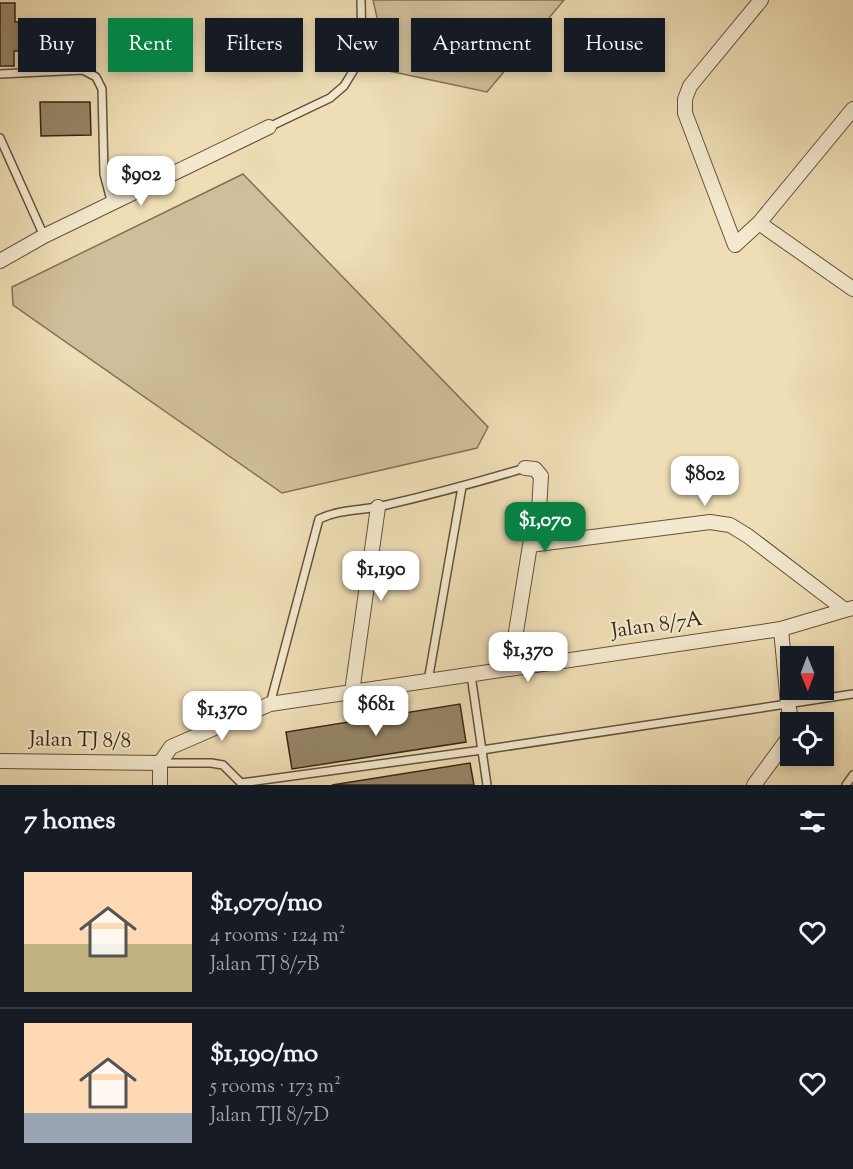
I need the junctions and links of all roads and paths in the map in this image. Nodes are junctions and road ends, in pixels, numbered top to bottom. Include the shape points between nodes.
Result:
1 (361, 0) edge
2 (761, 0) edge
3 (0, 74) edge
4 (853, 109) edge
5 (269, 127) joint
6 (0, 138) edge
7 (112, 204) junction
8 (759, 223) junction
9 (45, 236) junction
10 (0, 261) edge
11 (853, 289) edge
12 (525, 468) joint
13 (462, 488) junction
14 (378, 507) junction
15 (530, 545) junction
16 (849, 609) edge
17 (781, 629) junction
18 (510, 669) junction
19 (471, 675) junction
20 (428, 681) junction
21 (352, 692) junction
22 (853, 694) edge
23 (270, 704) junction
24 (788, 704) junction
25 (790, 712) edge
26 (780, 749) edge
27 (482, 750) junction
28 (0, 761) edge
29 (160, 763) junction
30 (853, 775) edge
31 (242, 784) edge
32 (160, 785) edge
33 (487, 785) edge
34 (753, 785) edge
35 (846, 785) edge

1 - 5 lane via 362,46 356,68 344,86 330,98
2 - 8 street via 690,86 685,99 685,113 735,245
3 - 7 lane via 83,70 96,77 102,89 104,174
4 - 8 street
5 - 7 street
6 - 9 lane
7 - 9 street
8 - 11 street
9 - 10 street
12 - 13 lane
12 - 15 street via 535,468 542,476
13 - 14 lane
13 - 20 lane
14 - 21 street
14 - 23 lane via 333,513 319,519
15 - 16 street via 710,522 730,525
15 - 18 street
16 - 17 street, Jalan 8/7A
17 - 18 street, Jalan 8/7A
17 - 24 street
18 - 19 street, Jalan 8/7A
19 - 20 street, Jalan 8/7A
19 - 27 lane
20 - 21 street, Jalan 8/7A
21 - 23 street, Jalan 8/7A
22 - 24 lane
23 - 29 street, Jalan 8/7A via 171,747
24 - 25 street
24 - 27 lane
26 - 34 street
27 - 31 lane
27 - 33 lane
28 - 29 street, Jalan TJ 8/8
29 - 31 lane via 224,765
29 - 32 street
30 - 35 lane

